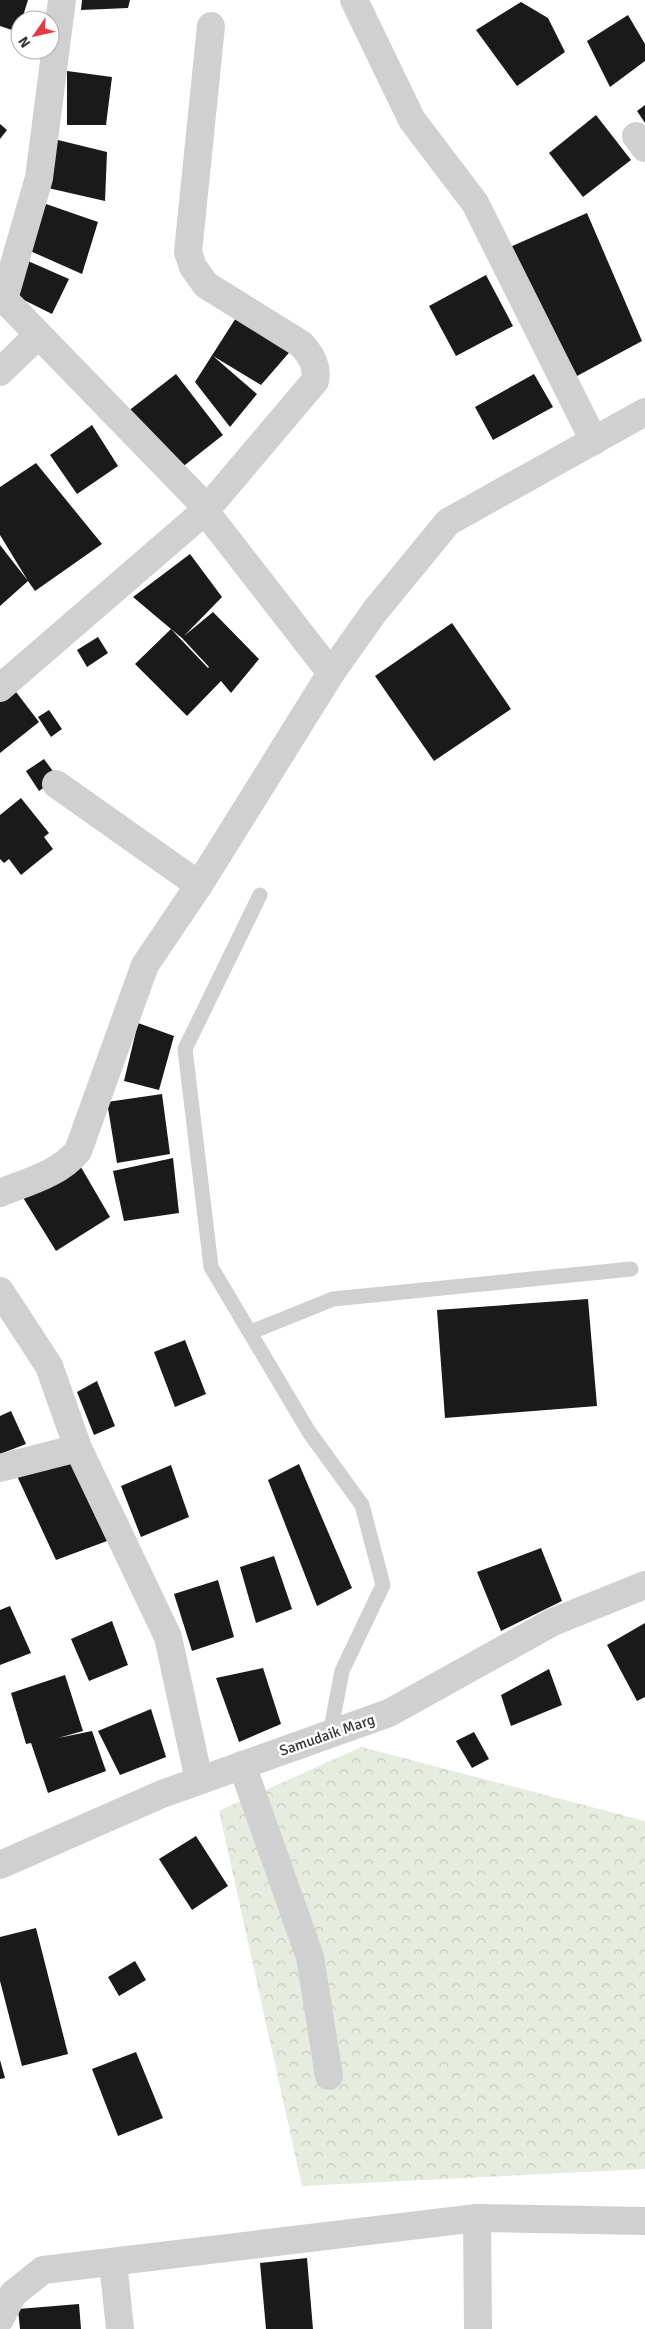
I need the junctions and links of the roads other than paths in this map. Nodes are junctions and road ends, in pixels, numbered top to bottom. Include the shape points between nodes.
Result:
1 (62, 0) edge
2 (354, 0) edge
3 (211, 26) dead end
4 (2, 297) edge
5 (38, 335) junction
6 (0, 372) edge
7 (645, 412) edge
8 (594, 441) junction
9 (206, 511) junction
10 (330, 673) junction
11 (0, 688) edge
12 (56, 784) dead end
13 (200, 885) junction
14 (260, 895) dead end
15 (0, 1193) edge
16 (631, 1269) dead end
17 (0, 1291) edge
18 (250, 1332) junction
19 (78, 1448) junction
20 (0, 1468) edge
21 (645, 1586) edge
22 (330, 1734) junction
23 (242, 1765) junction
24 (199, 1780) junction
25 (0, 1866) edge
26 (329, 2076) dead end
27 (477, 2218) junction
28 (645, 2221) edge
29 (114, 2262) junction
30 (0, 2319) edge
31 (120, 2329) edge
32 (478, 2329) edge

1 - 4 street via 39,178
2 - 8 street via 412,120 475,203
3 - 9 street via 188,252 193,267 206,285 301,344 317,372 315,381
4 - 5 street
5 - 6 street
5 - 9 street via 199,500
7 - 8 street
8 - 10 street via 448,522 374,611
9 - 10 street
9 - 11 street
10 - 13 street
12 - 13 street
13 - 15 street via 145,965 78,1151 68,1163 55,1170
14 - 18 lane via 185,1049 211,1267
16 - 18 lane via 333,1299
17 - 19 street via 49,1366
18 - 22 lane via 309,1432 362,1505 383,1585 342,1671
19 - 20 street
19 - 24 street via 168,1637
21 - 22 street, Samudaik Marg via 553,1622 389,1713
22 - 23 street, Samudaik Marg
23 - 24 street, Samudaik Marg
23 - 26 street via 310,1957
24 - 25 street, Samudaik Marg
27 - 28 street
27 - 29 street
27 - 32 street
29 - 30 street via 43,2270 14,2294
29 - 31 street

